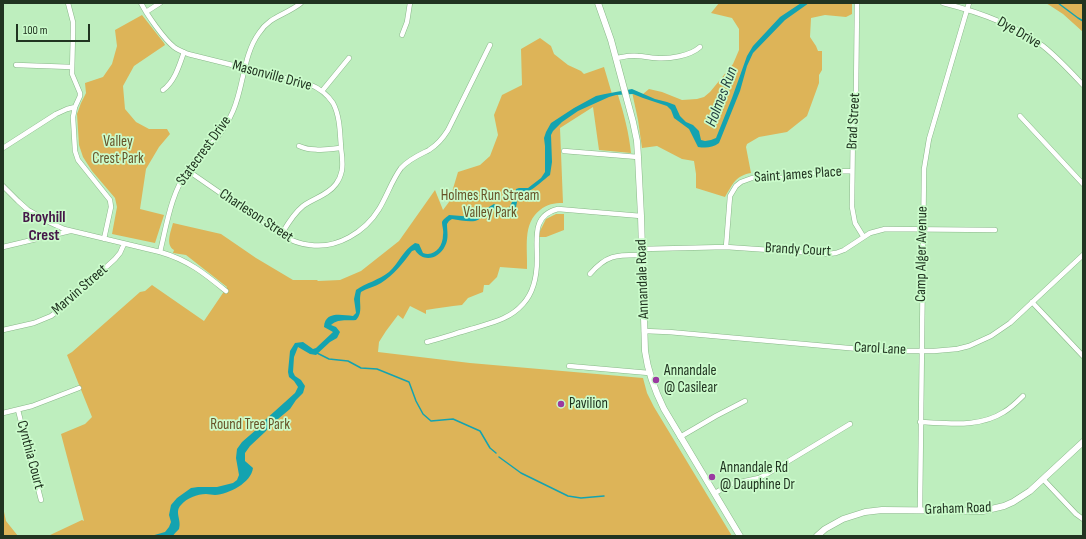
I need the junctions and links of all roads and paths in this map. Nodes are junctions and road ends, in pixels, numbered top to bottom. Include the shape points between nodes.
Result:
1 (68, 3) edge
2 (142, 3) edge
3 (160, 3) edge
4 (300, 3) edge
5 (410, 3) edge
6 (598, 3) edge
7 (857, 3) edge
8 (943, 3) edge
9 (969, 3) edge
10 (967, 10) junction
11 (146, 12) junction
12 (402, 35) dead end
13 (490, 45) dead end
14 (700, 47) dead end
15 (184, 52) junction
16 (349, 58) dead end
17 (616, 58) junction
18 (16, 65) dead end
19 (72, 67) junction
20 (246, 68) junction
21 (1083, 85) edge
22 (163, 90) dead end
23 (322, 91) junction
24 (75, 107) junction
25 (1020, 116) dead end
26 (299, 146) dead end
27 (3, 148) edge
28 (341, 148) junction
29 (564, 151) dead end
30 (638, 157) junction
31 (188, 170) junction
32 (852, 171) junction
33 (1083, 184) edge
34 (3, 186) edge
35 (641, 216) junction
36 (922, 229) junction
37 (995, 230) dead end
38 (70, 231) junction
39 (281, 235) junction
40 (863, 236) junction
41 (104, 239) junction
42 (124, 244) junction
43 (3, 247) edge
44 (726, 247) junction
45 (160, 252) junction
46 (642, 252) junction
47 (1083, 255) edge
48 (590, 274) dead end
49 (226, 291) dead end
50 (1032, 302) junction
51 (3, 330) edge
52 (644, 331) junction
53 (427, 342) dead end
54 (1083, 348) edge
55 (921, 351) junction
56 (1079, 352) junction
57 (1083, 356) edge
58 (570, 366) dead end
59 (649, 374) junction
60 (79, 388) dead end
61 (1023, 396) dead end
62 (745, 401) dead end
63 (18, 410) junction
64 (3, 413) edge
65 (920, 422) junction
66 (850, 424) dead end
67 (680, 437) junction
68 (1083, 442) edge
69 (1043, 479) junction
70 (715, 493) junction
71 (41, 500) dead end
72 (920, 510) junction
73 (1083, 519) edge
74 (740, 536) edge
75 (817, 536) edge

1 - 19 street via 73,32
2 - 11 street, Masonville Drive
3 - 11 street
4 - 20 street, Statecrest Drive via 276,16 263,27 250,49
5 - 12 street
6 - 17 main road, Annandale Road
7 - 32 street, Brad Street
8 - 10 street, Dye Drive
9 - 10 street, Camp Alger Avenue
10 - 21 street, Dye Drive via 1001,21 1028,36 1055,56
10 - 36 street, Camp Alger Avenue via 929,139 923,178
11 - 15 street, Masonville Drive via 170,43
13 - 39 street, Charleson Street via 444,137 402,168 368,224 352,236 328,245 299,243
14 - 17 street via 687,55 667,58
15 - 20 street, Masonville Drive
15 - 22 street via 173,80
16 - 23 street
17 - 30 main road, Annandale Road via 637,141
18 - 19 street
19 - 24 street via 74,80 80,89
20 - 23 street, Masonville Drive via 309,84
20 - 31 street, Statecrest Drive via 238,99 228,122
23 - 28 street, Masonville Drive via 336,109
24 - 27 street via 56,114
24 - 41 street via 74,151 111,203
25 - 33 street
26 - 28 street via 312,150
28 - 39 street, Masonville Drive via 343,164 337,182 328,192 303,206
29 - 30 street
30 - 35 main road, Annandale Road
31 - 39 street, Charleson Street
31 - 45 street, Statecrest Drive via 173,198
32 - 40 street, Brad Street via 853,216
32 - 44 street, Saint James Place via 819,172 782,178 752,178 741,182 730,196
34 - 38 street via 28,210
35 - 46 main road, Annandale Road
35 - 53 street via 552,210 540,221 536,231 536,275 533,289 523,304 503,319
36 - 37 street, Brandy Court
36 - 40 street, Brandy Court via 885,229
36 - 55 street, Camp Alger Avenue
38 - 41 street
38 - 43 street
40 - 44 street, Brandy Court via 844,250 828,254
41 - 42 street
42 - 45 street
42 - 51 street, Marvin Street via 120,254 59,310 42,320
44 - 46 street, Brandy Court
45 - 49 street via 194,266
46 - 48 street, Brandy Court via 609,258 602,261
46 - 52 main road, Annandale Road
47 - 50 street, Carol Lane
50 - 55 street, Carol Lane via 1001,330 981,342 957,349
50 - 56 street
52 - 55 street, Carol Lane
52 - 59 main road, Annandale Road
54 - 56 street
55 - 65 street, Camp Alger Avenue
56 - 57 street
58 - 59 street
59 - 67 main road, Annandale Road via 657,395
60 - 63 street
61 - 65 street via 1003,413 986,420 968,423
62 - 67 street
63 - 64 street
63 - 71 street, Cynthia Court
65 - 72 street, Camp Alger Avenue
66 - 70 street via 768,474 731,484
67 - 70 main road, Annandale Road
68 - 69 main road, Graham Road
69 - 72 main road, Graham Road via 1022,497 994,509
69 - 73 street
70 - 74 main road, Annandale Road
72 - 75 main road, Graham Road via 865,512 843,519

